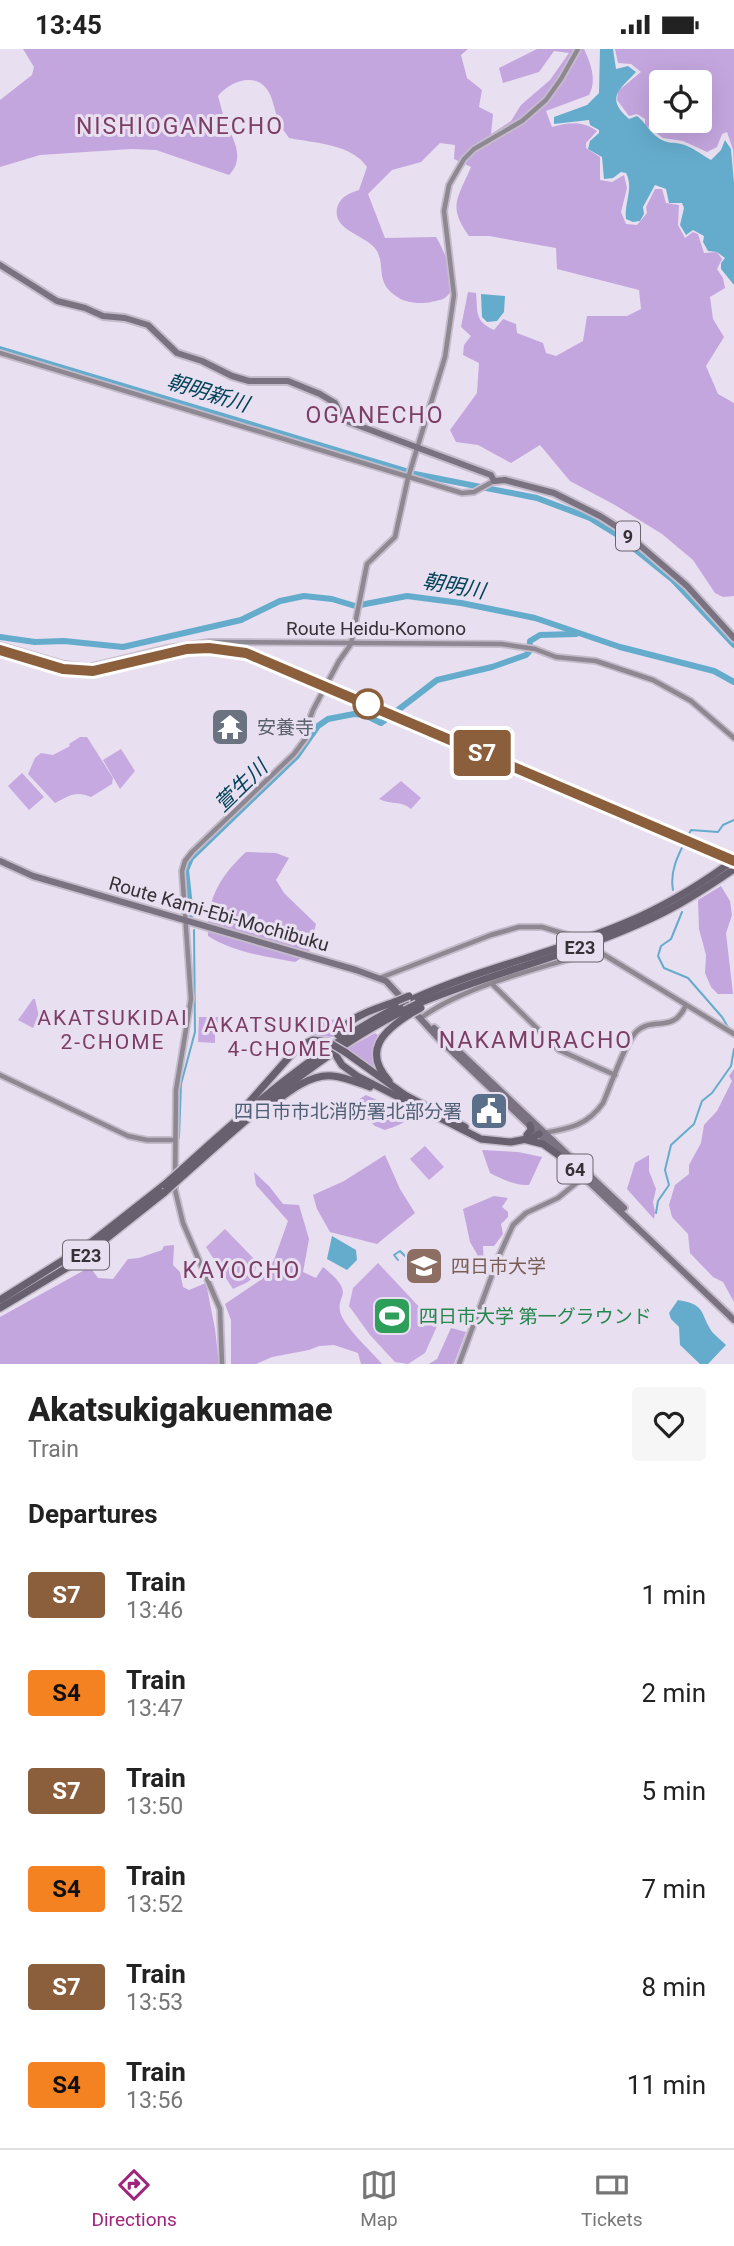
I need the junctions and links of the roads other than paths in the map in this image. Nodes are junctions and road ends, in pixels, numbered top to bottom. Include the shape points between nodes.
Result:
1 (578, 49) edge
2 (0, 265) edge
3 (0, 353) edge
4 (418, 447) junction
5 (408, 478) junction
6 (493, 482) junction
7 (734, 638) edge
8 (352, 642) junction
9 (0, 645) edge
10 (734, 738) edge
11 (0, 860) edge
12 (732, 865) edge
13 (186, 921) junction
14 (575, 937) dead end
15 (380, 978) junction
16 (492, 984) junction
17 (685, 1005) junction
18 (403, 1008) junction
19 (417, 1008) junction
20 (734, 1034) edge
21 (338, 1035) dead end
22 (337, 1057) dead end
23 (0, 1075) edge
24 (615, 1075) junction
25 (402, 1096) junction
26 (530, 1125) junction
27 (542, 1133) junction
28 (527, 1137) junction
29 (174, 1140) junction
30 (204, 1154) junction
31 (564, 1159) junction
32 (586, 1176) junction
33 (165, 1189) junction
34 (0, 1300) edge
35 (0, 1308) edge
36 (734, 1314) edge
37 (734, 1320) edge
38 (222, 1364) edge
39 (459, 1364) edge

1 - 4 street via 546,100 522,121 474,149 449,185 444,211 453,278 452,315 445,357
2 - 4 main road, 9 via 57,301 148,325 177,353 249,381 295,383 335,403 344,420
3 - 5 street
4 - 5 street
4 - 6 main road, 9 via 491,475
5 - 6 street via 462,493
5 - 8 street via 395,537 367,563
6 - 7 main road, 9 via 554,493 622,530 693,591
8 - 9 street, Route Heidu-Komono via 198,643 89,667
8 - 10 street, Route Heidu-Komono via 480,643 596,661 653,680 691,701
8 - 13 street, bridge via 317,701 306,737 294,754 187,858 182,871
11 - 13 main road, Route Kami-Ebi-Mochibuku / 64 via 33,877
12 - 19 highway, E23 via 626,923 494,968
12 - 19 highway, E23 via 673,907 629,929 484,979
13 - 15 main road, Route Kami-Ebi-Mochibuku / 64
13 - 29 street via 191,999 176,1090
14 - 15 street via 542,927 519,927
15 - 19 main road, Route Kami-Ebi-Mochibuku / 64
16 - 17 street via 595,950
16 - 19 street via 441,1005
16 - 24 street via 559,1050
17 - 20 street
17 - 24 street via 671,1023 648,1025 635,1033
18 - 19 highway, bridge
18 - 19 highway, bridge
18 - 21 highway via 354,1019
18 - 25 highway via 383,1034 377,1051 381,1070
18 - 30 highway via 361,1026 314,1056
19 - 26 main road, Route Kami-Ebi-Mochibuku / 64 via 440,1039
19 - 27 main road, Route Kami-Ebi-Mochibuku / 64
22 - 25 highway via 350,1072
23 - 29 street via 128,1136
24 - 27 street via 603,1103 585,1122
25 - 28 highway via 481,1139 502,1142
25 - 30 highway via 341,1077 317,1077
25 - 30 highway, bridge via 328,1042 308,1041 294,1050
26 - 27 main road, Route Kami-Ebi-Mochibuku / 64
26 - 28 highway
27 - 28 highway
27 - 31 main road, Route Kami-Ebi-Mochibuku / 64
27 - 32 main road, Route Kami-Ebi-Mochibuku / 64
28 - 31 highway
29 - 38 street via 176,1195 183,1223 220,1309
30 - 33 highway, bridge
31 - 32 main road, Route Kami-Ebi-Mochibuku / 64
32 - 36 main road, Route Kami-Ebi-Mochibuku / 64
32 - 37 main road, Route Kami-Ebi-Mochibuku / 64
32 - 39 street via 558,1198 533,1208 513,1226
33 - 34 highway, E23
33 - 35 highway, E23 via 78,1261

